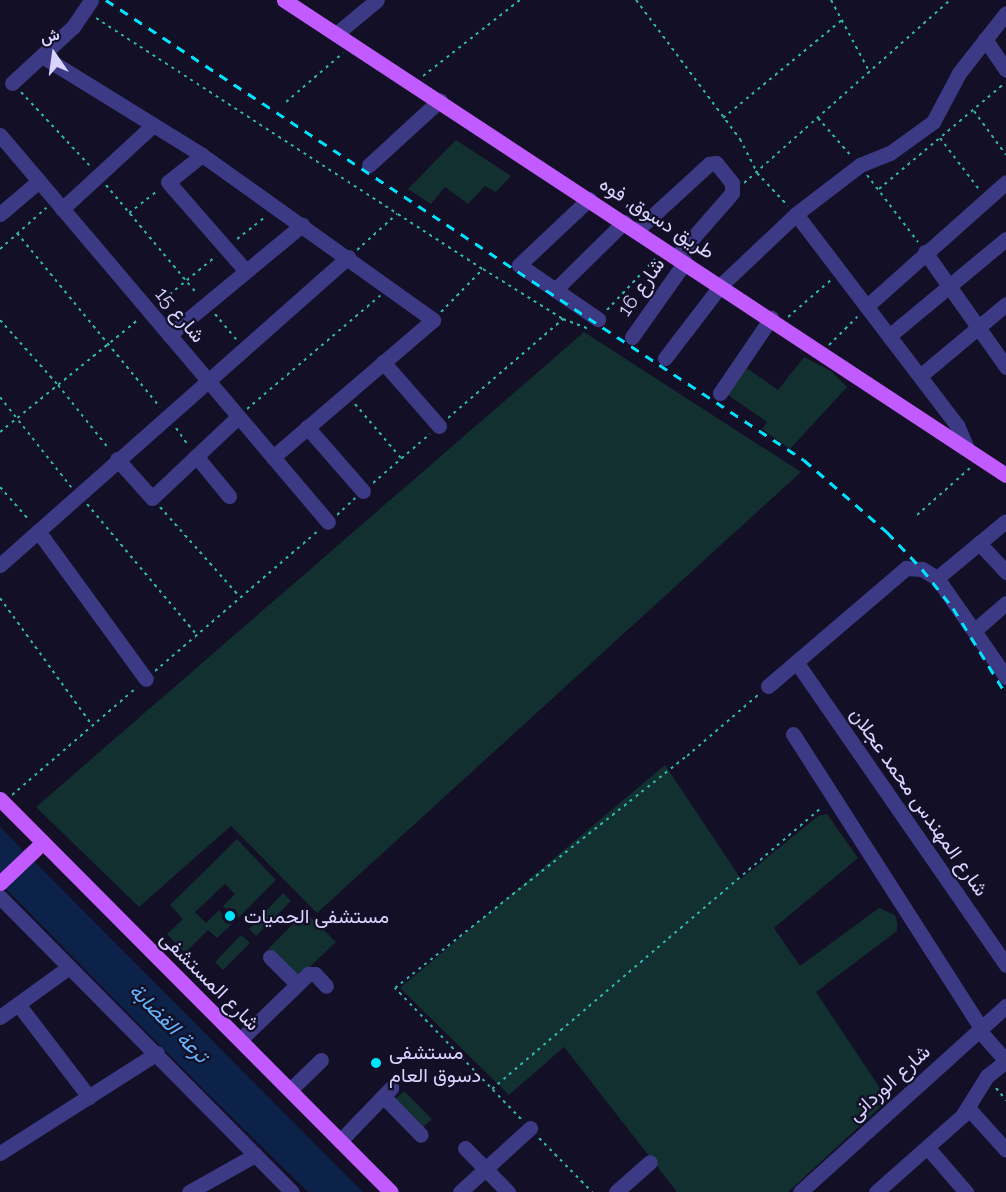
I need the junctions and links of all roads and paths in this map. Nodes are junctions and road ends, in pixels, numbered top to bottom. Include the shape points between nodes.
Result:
1 (284, 0) edge
2 (377, 0) edge
3 (520, 0) edge
4 (636, 0) edge
5 (831, 0) edge
6 (950, 0) edge
7 (88, 5) edge
8 (1006, 13) edge
9 (843, 19) junction
10 (336, 34) junction
11 (985, 39) junction
12 (352, 44) junction
13 (42, 56) junction
14 (869, 70) junction
15 (1006, 70) edge
16 (7, 83) edge
17 (1006, 83) edge
18 (414, 84) junction
19 (440, 100) junction
20 (286, 102) dead end
21 (973, 110) junction
22 (723, 118) junction
23 (818, 118) junction
24 (153, 125) junction
25 (0, 135) edge
26 (940, 138) junction
27 (202, 155) junction
28 (1006, 155) edge
29 (369, 165) dead end
30 (860, 165) junction
31 (757, 173) junction
32 (97, 175) junction
33 (39, 182) junction
34 (168, 182) junction
35 (1006, 182) edge
36 (879, 189) junction
37 (732, 193) junction
38 (589, 199) junction
39 (986, 199) junction
40 (59, 205) junction
41 (129, 213) junction
42 (0, 214) edge
43 (397, 214) junction
44 (796, 214) junction
45 (302, 225) junction
46 (631, 226) junction
47 (17, 233) junction
48 (1006, 239) edge
49 (0, 249) edge
50 (925, 252) junction
51 (676, 256) junction
52 (348, 257) junction
53 (483, 269) junction
54 (246, 271) junction
55 (840, 272) junction
56 (720, 285) junction
57 (390, 287) junction
58 (949, 287) junction
59 (555, 290) junction
60 (206, 304) junction
61 (1006, 304) edge
62 (867, 306) junction
63 (563, 319) junction
64 (598, 319) junction
65 (0, 320) edge
66 (433, 320) junction
67 (776, 321) junction
68 (978, 328) junction
69 (169, 335) junction
70 (889, 336) junction
71 (632, 337) dead end
72 (244, 349) junction
73 (822, 352) junction
74 (665, 358) dead end
75 (383, 362) junction
76 (1006, 367) edge
77 (920, 376) junction
78 (208, 380) junction
79 (346, 393) junction
80 (720, 393) dead end
81 (0, 397) edge
82 (167, 415) junction
83 (238, 417) junction
84 (438, 426) junction
85 (307, 427) junction
86 (967, 448) junction
87 (196, 456) junction
88 (273, 457) junction
89 (401, 458) junction
90 (981, 458) junction
91 (117, 459) junction
92 (1006, 475) edge
93 (0, 487) edge
94 (363, 491) junction
95 (76, 494) junction
96 (229, 496) dead end
97 (152, 498) junction
98 (917, 515) dead end
99 (1006, 521) edge
100 (328, 522) junction
101 (38, 531) junction
102 (979, 543) junction
103 (0, 565) edge
104 (1006, 572) edge
105 (937, 578) junction
106 (240, 597) junction
107 (0, 598) edge
108 (1006, 603) edge
109 (975, 630) junction
110 (197, 635) junction
111 (797, 663) junction
112 (1006, 677) edge
113 (146, 679) junction
114 (768, 686) joint
115 (92, 725) junction
116 (793, 734) dead end
117 (834, 796) junction
118 (1, 801) edge
119 (39, 846) junction
120 (0, 883) edge
121 (0, 897) edge
122 (270, 957) dead end
123 (1006, 965) edge
124 (69, 967) junction
125 (297, 984) junction
126 (326, 986) dead end
127 (18, 1004) junction
128 (1006, 1006) edge
129 (0, 1017) edge
130 (980, 1029) junction
131 (240, 1040) junction
132 (157, 1053) junction
133 (321, 1060) dead end
134 (1006, 1061) edge
135 (987, 1076) junction
136 (492, 1089) junction
137 (290, 1090) junction
138 (89, 1097) junction
139 (1006, 1100) edge
140 (969, 1109) junction
141 (530, 1128) junction
142 (421, 1135) dead end
143 (340, 1141) junction
144 (927, 1147) junction
145 (465, 1148) dead end
146 (1006, 1150) edge
147 (0, 1153) edge
148 (255, 1155) junction
149 (650, 1162) dead end
150 (486, 1170) junction
151 (189, 1192) edge
152 (291, 1192) edge
153 (391, 1192) edge
154 (460, 1192) edge
155 (508, 1192) edge
156 (592, 1192) edge
157 (616, 1192) edge
158 (800, 1192) edge
159 (876, 1192) edge
160 (966, 1192) edge

1 - 10 main road, طريق دسوق, فوه
2 - 10 street
3 - 18 path
4 - 22 path
5 - 9 path
6 - 14 path
7 - 13 street via 76,24
7 - 43 path via 144,52
8 - 11 street
9 - 14 path
9 - 22 path
10 - 12 main road, طريق دسوق, فوه
11 - 15 street
11 - 30 street via 954,81 933,122 890,153
12 - 18 main road, طريق دسوق, فوه
12 - 20 path
13 - 16 street
13 - 24 street
14 - 23 path
16 - 32 path
17 - 21 path
18 - 19 main road, طريق دسوق, فوه
19 - 29 street
19 - 38 main road, طريق دسوق, فوه
21 - 26 path
21 - 28 path
22 - 31 path via 740,139
23 - 30 path
23 - 31 path
24 - 27 street
24 - 32 street
25 - 33 street, شارع 15
26 - 36 path
26 - 39 path
27 - 34 street
27 - 45 street
30 - 36 path
30 - 44 street
31 - 37 path
31 - 44 path
32 - 40 street
32 - 41 path
33 - 40 street, شارع 15
33 - 42 street
34 - 41 path
34 - 54 street
35 - 39 street
36 - 50 path
37 - 46 street via 732,183 712,163
37 - 51 street, شارع 16
38 - 46 main road, طريق دسوق, فوه
38 - 59 street via 519,266
39 - 50 street
40 - 47 path
40 - 69 street, شارع 15
41 - 60 path
43 - 52 path
43 - 53 path
44 - 55 street
44 - 56 street
45 - 52 street
45 - 54 street
46 - 51 main road, طريق دسوق, فوه
46 - 59 street
47 - 49 path
47 - 82 path
48 - 58 street
50 - 58 street
50 - 62 street
51 - 56 main road, طريق دسوق, فوه
51 - 64 path
51 - 71 street, شارع 16
52 - 57 street
52 - 72 street
53 - 63 path
53 - 66 path
54 - 60 street
55 - 62 street
55 - 67 path
56 - 67 main road, طريق دسوق, فوه
56 - 74 street
57 - 66 street
57 - 83 path
58 - 68 street
58 - 70 street
59 - 64 street
60 - 69 street
60 - 72 path
61 - 68 street
62 - 70 street
62 - 73 path
63 - 64 path via 586,331
63 - 84 path
65 - 91 path
66 - 75 street
67 - 73 main road, طريق دسوق, فوه
67 - 80 street
68 - 76 street
68 - 77 street
69 - 78 street, شارع 15
70 - 77 street
72 - 78 street
73 - 86 main road, طريق دسوق, فوه
75 - 79 street
75 - 84 street
77 - 86 street via 957,425
78 - 82 street
78 - 83 street, شارع 15
79 - 85 street
79 - 89 path
81 - 95 path
82 - 87 path
82 - 91 street
83 - 87 street
83 - 88 street, شارع 15
84 - 89 path
85 - 88 street
85 - 94 street
86 - 90 main road, طريق دسوق, فوه
87 - 96 street
87 - 97 street
88 - 100 street, شارع 15
89 - 94 path
90 - 92 main road, طريق دسوق, فوه
90 - 98 path
91 - 95 street
91 - 97 street
93 - 101 path
94 - 100 path
95 - 101 street
95 - 110 path
97 - 106 path
99 - 102 street
100 - 106 path
101 - 103 street
101 - 113 street
102 - 104 street
102 - 105 street
105 - 109 street
105 - 111 street via 922,569 902,570
106 - 110 path
107 - 115 path
108 - 109 street
109 - 112 street
110 - 113 path
111 - 114 street
111 - 123 street, شارع المهندس محمد عجلان
113 - 115 path
114 - 136 path via 687,756 395,988
115 - 118 path
116 - 117 street
117 - 130 street
117 - 136 path
118 - 119 main road, شارع المستشفى
119 - 120 main road
119 - 131 main road, شارع المستشفى
121 - 124 street
122 - 125 street
124 - 127 street
124 - 132 street
125 - 126 street via 311,973
125 - 131 street
127 - 129 street
127 - 138 street
128 - 130 street, شارع الوردانى
130 - 134 street
130 - 158 street, شارع الوردانى
131 - 137 main road, شارع المستشفى
132 - 138 street
132 - 148 street
133 - 137 street
134 - 135 street
135 - 139 path
135 - 140 street
136 - 141 path
137 - 143 main road, شارع المستشفى
138 - 147 street
140 - 144 street
140 - 146 street
141 - 150 street
141 - 156 path
142 - 143 street via 387,1092
143 - 153 main road, شارع المستشفى
144 - 159 street
144 - 160 street
145 - 150 street
148 - 151 street
148 - 152 street
149 - 157 street
150 - 154 street
150 - 155 street

